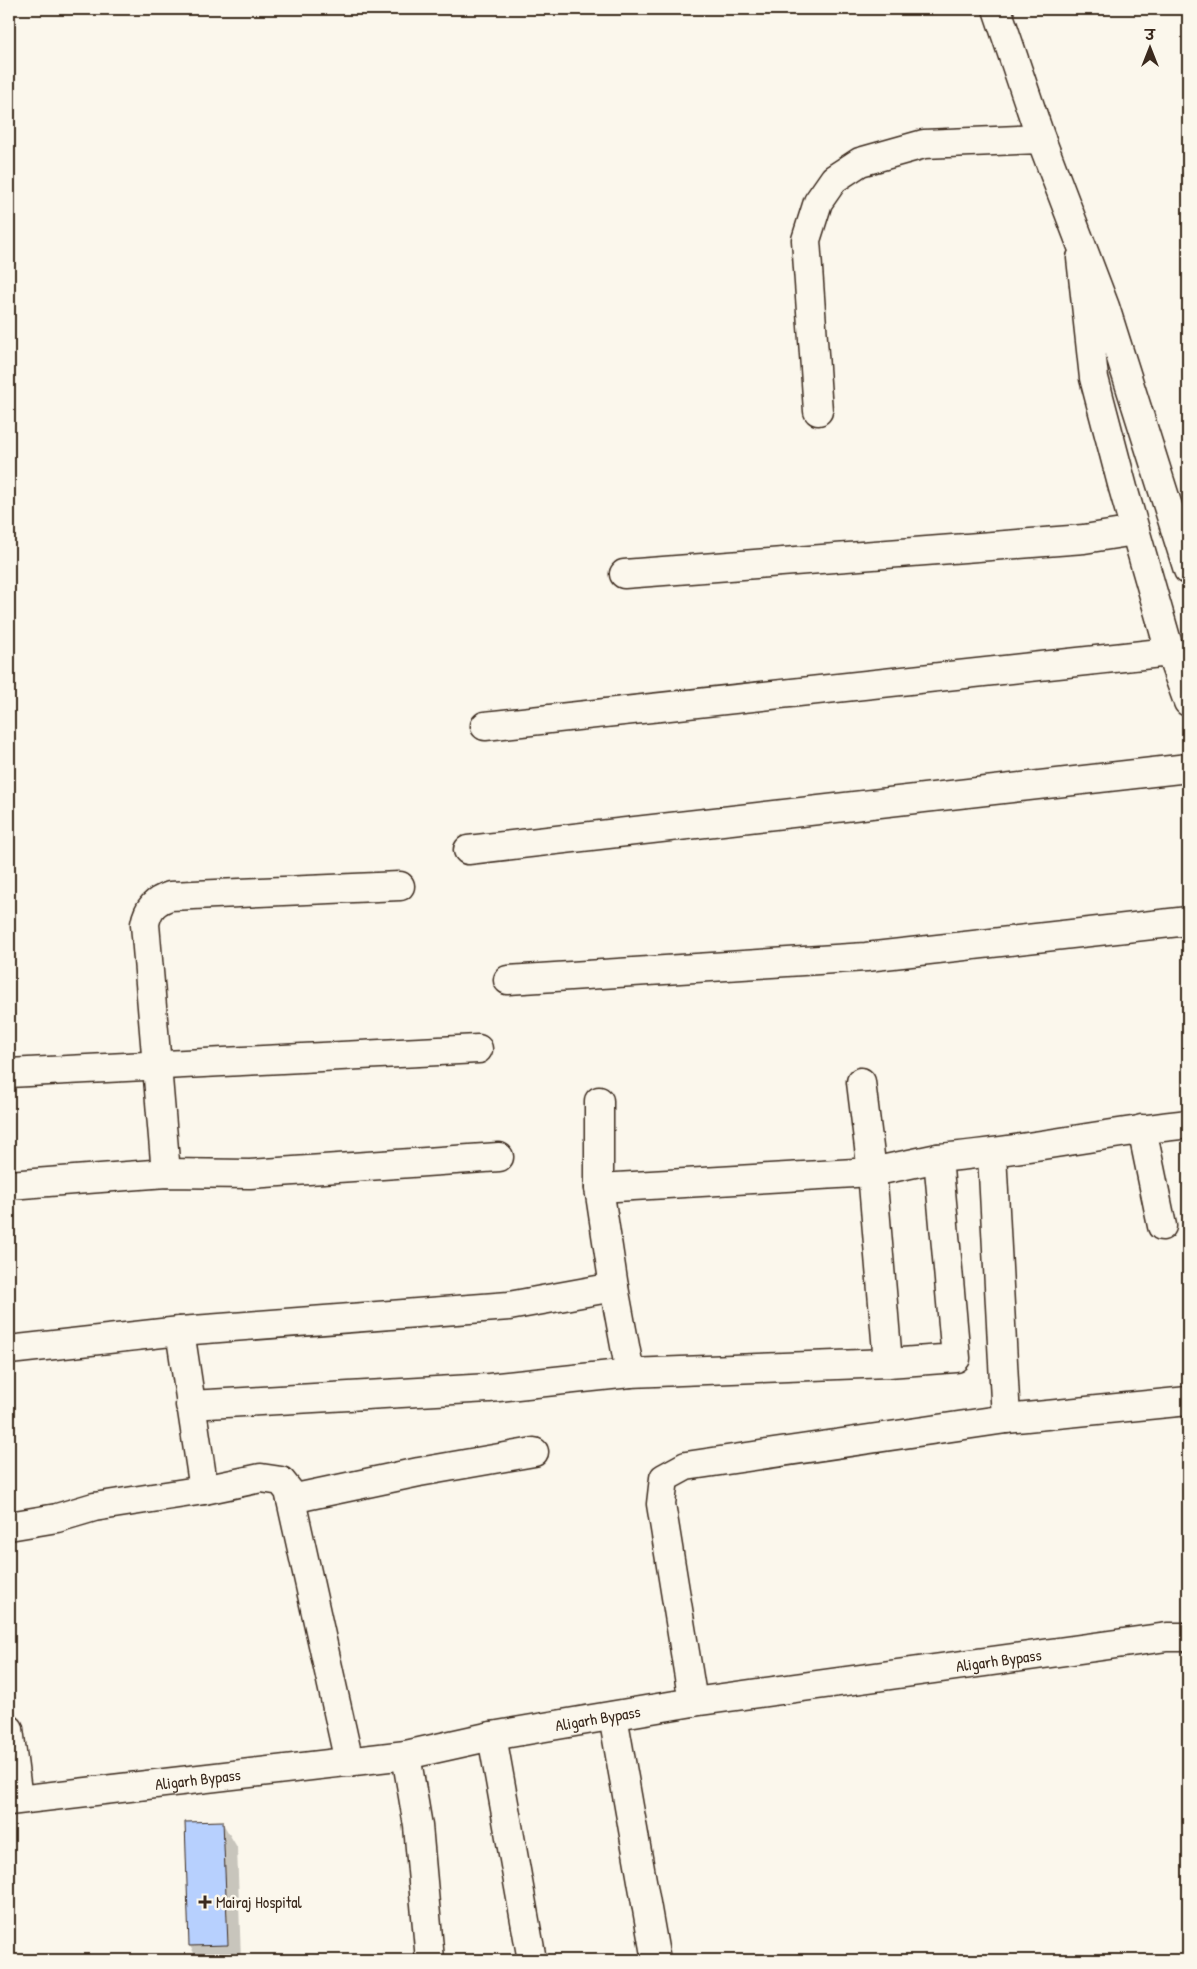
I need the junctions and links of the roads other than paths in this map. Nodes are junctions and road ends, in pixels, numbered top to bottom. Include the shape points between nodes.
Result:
1 (997, 9) edge
2 (1041, 139) junction
3 (1080, 241) junction
4 (818, 411) dead end
5 (1135, 531) junction
6 (1188, 570) edge
7 (624, 574) dead end
8 (1170, 652) junction
9 (1188, 702) edge
10 (485, 726) dead end
11 (1188, 768) edge
12 (468, 850) dead end
13 (400, 886) dead end
14 (1188, 921) edge
15 (508, 980) dead end
16 (478, 1049) dead end
17 (157, 1067) junction
18 (9, 1073) edge
19 (861, 1082) dead end
20 (599, 1101) dead end
21 (1188, 1124) edge
22 (1142, 1129) junction
23 (992, 1154) junction
24 (499, 1157) dead end
25 (938, 1158) junction
26 (872, 1172) junction
27 (166, 1173) junction
28 (9, 1185) edge
29 (599, 1188) junction
30 (1162, 1226) dead end
31 (614, 1286) junction
32 (180, 1331) junction
33 (9, 1350) edge
34 (888, 1363) junction
35 (630, 1372) junction
36 (1188, 1401) edge
37 (190, 1405) junction
38 (1006, 1419) junction
39 (534, 1452) dead end
40 (204, 1490) junction
41 (291, 1499) junction
42 (9, 1526) edge
43 (1188, 1637) edge
44 (692, 1702) junction
45 (613, 1716) junction
46 (9, 1729) edge
47 (492, 1736) junction
48 (406, 1754) junction
49 (349, 1762) junction
50 (13, 1800) edge
51 (430, 1960) edge
52 (532, 1960) edge
53 (656, 1960) edge

1 - 2 street
2 - 3 street
2 - 4 street via 924,144 860,162 834,179 818,202 806,240
3 - 5 street via 1094,378
3 - 6 street via 1105,307
5 - 7 street via 1084,539
5 - 8 street
8 - 9 street
8 - 10 street
11 - 12 street
13 - 17 street via 170,896 157,900 146,916 145,924
14 - 15 street via 866,957
16 - 17 street
17 - 18 street
17 - 27 street
19 - 26 street
20 - 29 street
21 - 22 street
22 - 23 street
22 - 30 street
23 - 25 street
23 - 38 street
24 - 27 street via 250,1174
25 - 26 street
25 - 34 street via 956,1358
26 - 29 street
26 - 34 street
27 - 28 street
29 - 31 street
31 - 32 street via 509,1306
31 - 35 street
32 - 33 street
32 - 37 street
34 - 35 street
35 - 37 street via 489,1388
36 - 38 street
37 - 40 street
38 - 44 street via 686,1466 664,1478 661,1504
39 - 41 street
40 - 41 street via 261,1478 274,1479 281,1481
40 - 42 street
41 - 49 street
43 - 44 street, Aligarh Bypass via 1168,1637
44 - 45 street, Aligarh Bypass
45 - 47 street, Aligarh Bypass
45 - 53 street
46 - 50 street
47 - 48 street, Aligarh Bypass
47 - 52 street
48 - 49 street, Aligarh Bypass
48 - 51 street via 418,1826
49 - 50 street, Aligarh Bypass

